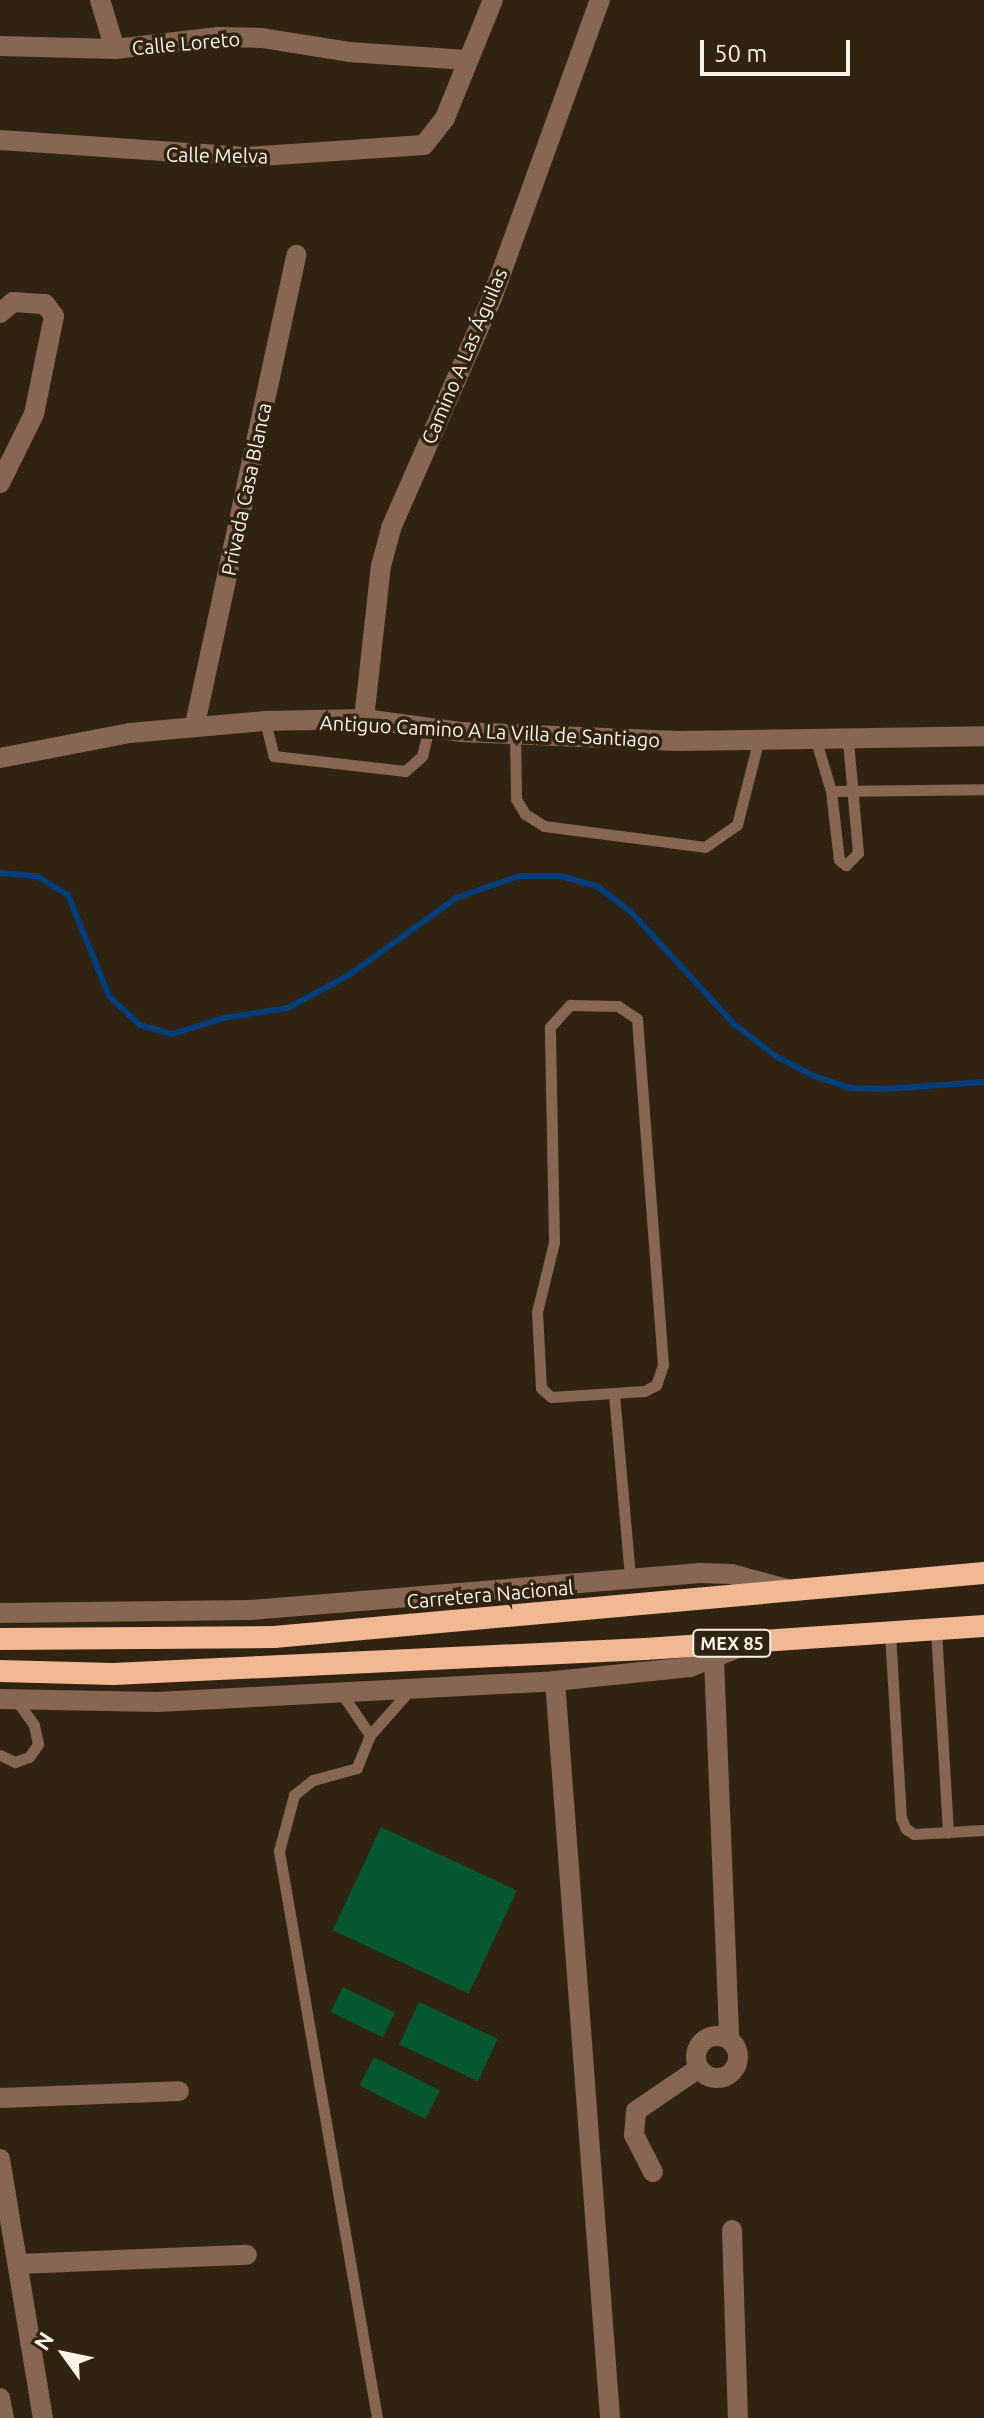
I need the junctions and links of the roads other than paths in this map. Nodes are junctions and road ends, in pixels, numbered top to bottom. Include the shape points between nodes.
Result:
1 (100, 0) edge
2 (493, 0) edge
3 (600, 0) edge
4 (0, 46) edge
5 (115, 49) junction
6 (467, 60) junction
7 (0, 140) edge
8 (296, 255) dead end
9 (0, 313) edge
10 (0, 453) edge
11 (1, 480) edge
12 (364, 719) junction
13 (265, 721) junction
14 (195, 724) junction
15 (429, 727) junction
16 (515, 734) junction
17 (984, 736) edge
18 (848, 740) junction
19 (816, 741) junction
20 (758, 742) junction
21 (0, 758) edge
22 (852, 787) junction
23 (984, 789) edge
24 (831, 791) junction
25 (614, 1394) junction
26 (984, 1573) edge
27 (630, 1577) junction
28 (787, 1589) junction
29 (0, 1613) edge
30 (936, 1630) junction
31 (983, 1631) edge
32 (890, 1633) junction
33 (0, 1639) edge
34 (753, 1642) junction
35 (714, 1660) junction
36 (0, 1671) edge
37 (555, 1681) junction
38 (413, 1688) junction
39 (342, 1694) junction
40 (8, 1698) edge
41 (370, 1735) junction
42 (0, 1755) edge
43 (984, 1830) edge
44 (948, 1833) junction
45 (729, 2039) junction
46 (699, 2068) junction
47 (179, 2091) dead end
48 (0, 2098) edge
49 (0, 2159) edge
50 (653, 2172) dead end
51 (2, 2191) edge
52 (732, 2230) dead end
53 (247, 2255) dead end
54 (18, 2264) junction
55 (0, 2398) edge
56 (4, 2418) edge
57 (43, 2418) edge
58 (377, 2418) edge
59 (610, 2418) edge
60 (738, 2418) edge

1 - 5 street
2 - 6 street
3 - 12 street, Camino A Las Águilas via 492,298 391,528 381,566
4 - 5 street, Calle Loreto
5 - 6 street, Calle Loreto via 218,37 262,38 349,52
6 - 7 street, Calle Melva via 432,140 391,151 247,157
8 - 14 street, Privada Casa Blanca
9 - 11 street via 13,302 45,304 54,316 34,414
10 - 11 street
12 - 13 street, Antiguo Camino A La Villa de Santiago
12 - 15 street, Antiguo Camino A La Villa de Santiago
13 - 14 street, Antiguo Camino A La Villa de Santiago
13 - 15 lane via 274,756 405,771 422,756
14 - 21 street, Antiguo Camino A La Villa de Santiago
15 - 16 street, Antiguo Camino A La Villa de Santiago
16 - 20 street, Antiguo Camino A La Villa de Santiago
16 - 20 lane via 516,799 525,814 544,826 705,847 737,825
17 - 18 street, Antiguo Camino A La Villa de Santiago
18 - 19 street, Antiguo Camino A La Villa de Santiago
18 - 22 lane
19 - 20 street, Antiguo Camino A La Villa de Santiago
19 - 24 lane
22 - 23 lane
22 - 24 lane
22 - 24 lane via 858,853 846,865 839,860
25 - 25 lane via 644,1391 662,1376 637,1019 618,1006 570,1005 550,1027 554,1242 537,1312 541,1388 551,1397
25 - 27 lane
26 - 28 highway, Carretera Nacional
27 - 28 street via 731,1574
27 - 29 street via 251,1610
28 - 33 highway, Carretera Nacional via 484,1620 196,1641
30 - 31 highway, MEX 85
30 - 32 highway, MEX 85
30 - 44 lane
32 - 34 highway, MEX 85
32 - 44 lane via 901,1818 914,1834
34 - 35 street, MEX 85
34 - 36 highway, MEX 85 via 113,1674
35 - 37 street, MEX 85 via 634,1675
35 - 45 street
37 - 38 street, MEX 85
37 - 59 street
38 - 39 street, MEX 85
38 - 41 lane
39 - 40 street, MEX 85 via 99,1704
39 - 41 lane
40 - 42 lane via 34,1725 38,1744 29,1757 15,1762
41 - 58 lane via 357,1768 313,1780 294,1795 279,1851
43 - 44 lane
45 - 46 street via 706,2039 697,2052
45 - 46 street via 738,2053 735,2069 721,2078
46 - 50 street via 636,2111 634,2135
47 - 48 street
49 - 51 street
51 - 54 street
52 - 60 street
53 - 54 street
54 - 57 street
55 - 56 street

